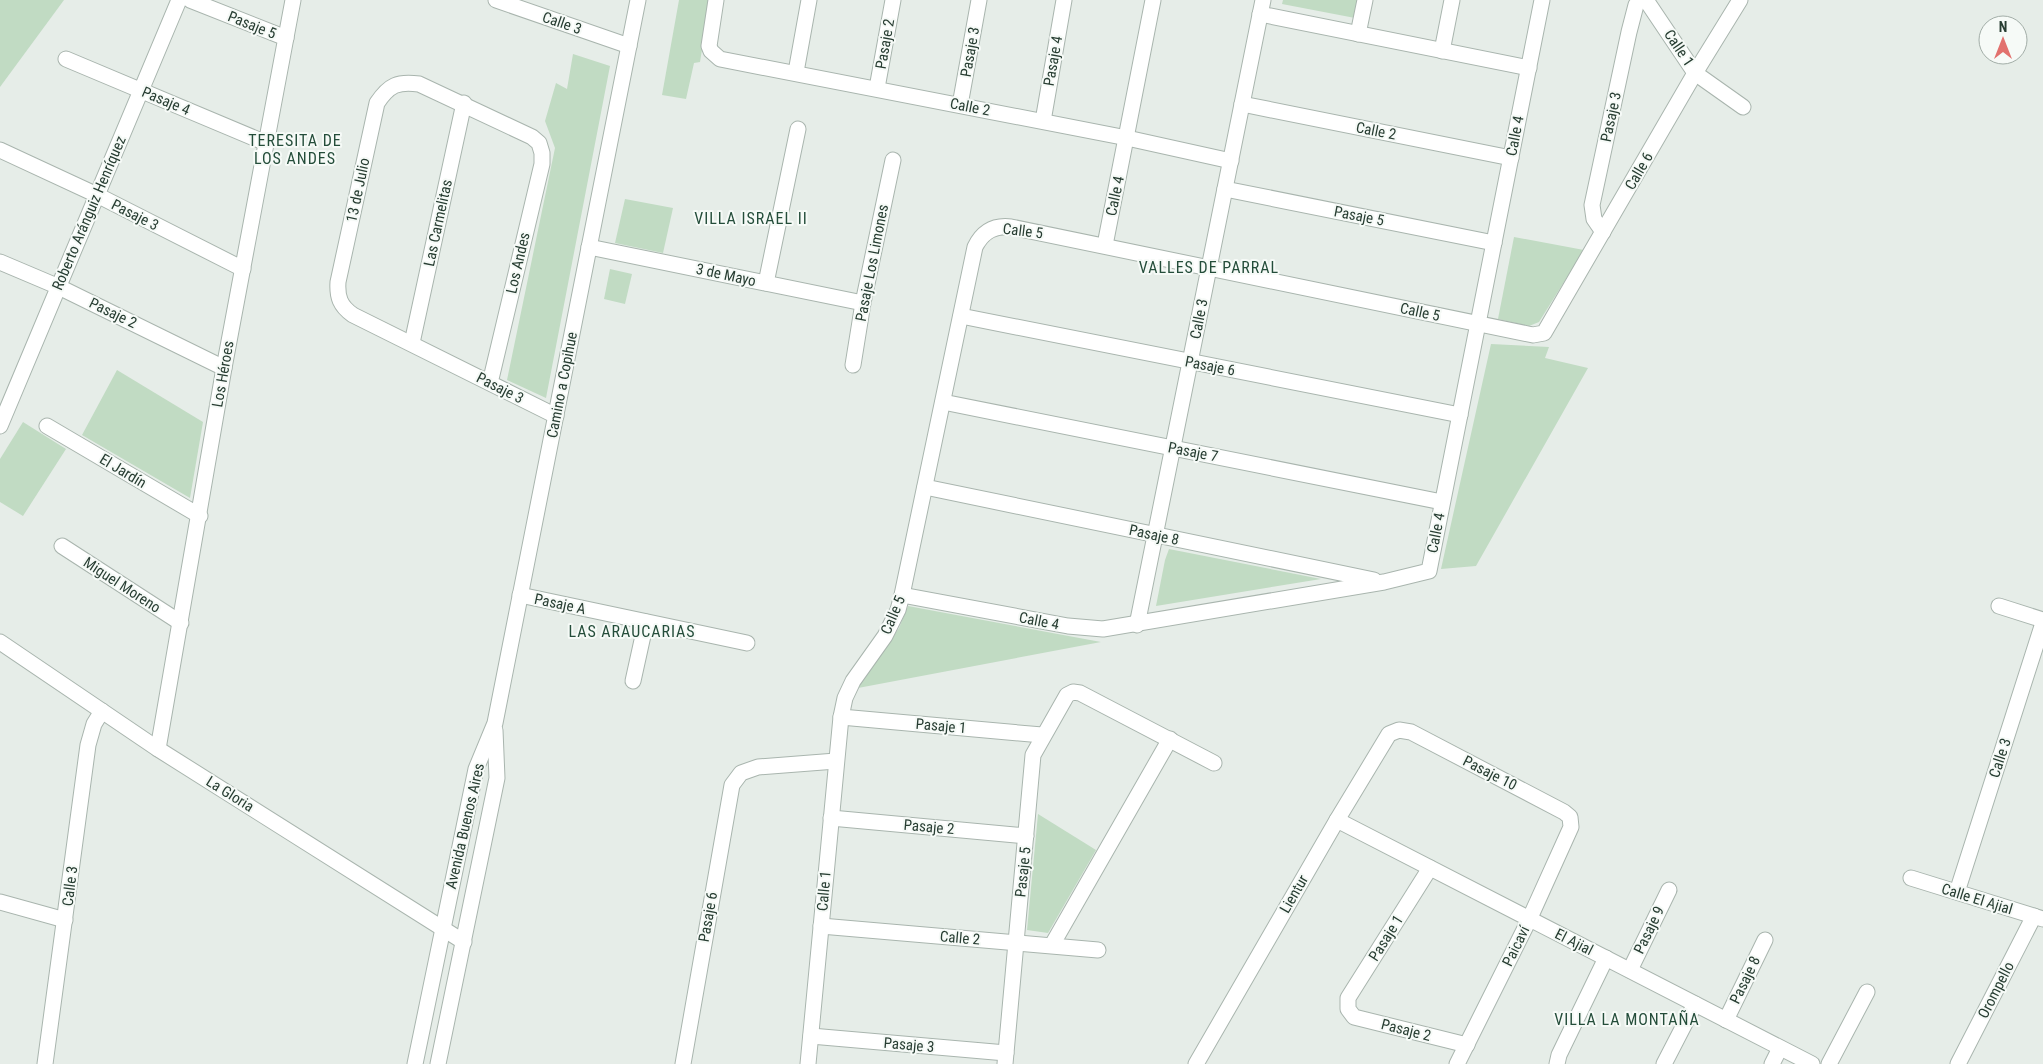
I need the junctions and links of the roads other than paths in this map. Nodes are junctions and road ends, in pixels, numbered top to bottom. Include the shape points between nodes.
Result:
1 (180, 0) edge
2 (190, 0) edge
3 (293, 0) edge
4 (496, 0) edge
5 (638, 0) edge
6 (716, 0) edge
7 (809, 0) edge
8 (893, 0) edge
9 (979, 0) edge
10 (1064, 0) edge
11 (1153, 0) edge
12 (1365, 0) edge
13 (1452, 0) edge
14 (1542, 0) edge
15 (1640, 0) edge
16 (1646, 0) edge
17 (1740, 0) edge
18 (514, 3) edge
19 (1262, 7) edge
20 (1358, 34) junction
21 (286, 38) junction
22 (629, 46) junction
23 (1442, 51) junction
24 (66, 58) dead end
25 (1529, 68) junction
26 (796, 72) junction
27 (1695, 73) junction
28 (878, 88) junction
29 (140, 90) junction
30 (464, 103) junction
31 (1242, 104) junction
32 (960, 105) junction
33 (1743, 106) dead end
34 (1043, 121) junction
35 (798, 129) dead end
36 (1127, 138) junction
37 (266, 143) junction
38 (0, 150) edge
39 (1511, 158) junction
40 (893, 160) dead end
41 (1231, 161) junction
42 (1225, 189) junction
43 (97, 195) junction
44 (1603, 232) junction
45 (1494, 243) junction
46 (1105, 245) junction
47 (589, 247) junction
48 (0, 262) edge
49 (1209, 267) junction
50 (243, 269) junction
51 (766, 283) junction
52 (59, 287) junction
53 (340, 303) joint
54 (863, 303) junction
55 (961, 316) junction
56 (1478, 324) junction
57 (1533, 335) joint
58 (412, 343) junction
59 (1190, 362) junction
60 (852, 365) dead end
61 (224, 368) junction
62 (490, 383) junction
63 (943, 402) junction
64 (1460, 415) junction
65 (556, 416) junction
66 (0, 426) edge
67 (47, 426) dead end
68 (1173, 448) junction
69 (925, 487) junction
70 (1442, 502) junction
71 (200, 516) junction
72 (1155, 535) junction
73 (62, 546) dead end
74 (1384, 582) junction
75 (520, 595) junction
76 (902, 595) junction
77 (1999, 606) dead end
78 (2043, 621) edge
79 (646, 622) junction
80 (181, 623) junction
81 (1137, 624) junction
82 (0, 642) edge
83 (747, 643) dead end
84 (633, 681) dead end
85 (102, 711) junction
86 (841, 717) junction
87 (495, 723) junction
88 (1399, 730) joint
89 (1042, 736) junction
90 (1170, 739) junction
91 (158, 749) junction
92 (836, 761) junction
93 (1214, 763) dead end
94 (831, 818) junction
95 (1337, 820) junction
96 (1571, 827) joint
97 (1026, 836) junction
98 (1430, 868) junction
99 (1911, 878) dead end
100 (1669, 890) dead end
101 (1957, 892) junction
102 (0, 902) edge
103 (2039, 917) edge
104 (65, 920) junction
105 (1529, 920) junction
106 (821, 926) junction
107 (442, 928) junction
108 (1765, 940) dead end
109 (464, 942) junction
110 (1015, 942) junction
111 (1052, 946) junction
112 (1098, 950) dead end
113 (1606, 958) junction
114 (1630, 970) junction
115 (1867, 992) dead end
116 (1695, 1004) junction
117 (1348, 1009) joint
118 (1726, 1020) junction
119 (811, 1036) junction
120 (1467, 1045) junction
121 (1780, 1048) junction
122 (1006, 1059) edge
123 (45, 1064) edge
124 (415, 1064) edge
125 (438, 1064) edge
126 (683, 1064) edge
127 (808, 1064) edge
128 (1196, 1064) edge
129 (1457, 1064) edge
130 (1557, 1064) edge
131 (1664, 1064) edge
132 (1772, 1064) edge
133 (1812, 1064) edge
134 (1829, 1064) edge
135 (1958, 1064) edge

1 - 29 street, Roberto Aránguiz Henríquez
2 - 21 street, Pasaje 5
3 - 21 street, Los Héroes
4 - 18 street, Calle 3
5 - 22 street, Camino a Copihue
6 - 26 street, Calle 2 via 709,38 711,52 720,59
7 - 26 street
8 - 28 street, Pasaje 2
9 - 32 street, Pasaje 3
10 - 34 street, Pasaje 4
11 - 36 street, Calle 4
12 - 20 street
13 - 23 street
14 - 25 street, Calle 4
15 - 44 street, Pasaje 3 via 1629,32 1592,205 1594,219
16 - 27 street, Calle 1
17 - 27 street, Calle 6
18 - 22 street, Calle 3
19 - 20 street, Calle 3
19 - 31 street, Calle 3
20 - 23 street, Calle 3
21 - 37 street, Los Héroes
22 - 47 street, Camino a Copihue
23 - 25 street, Calle 3
24 - 29 street, Pasaje 4
25 - 39 street, Calle 4
26 - 28 street, Calle 2
27 - 33 street, Calle 1
27 - 44 street, Calle 6
28 - 32 street, Calle 2
29 - 37 street, Pasaje 4
29 - 43 street, Roberto Aránguiz Henríquez
30 - 53 street, 13 de Julio via 420,84 406,82 386,90 377,103 338,282
30 - 58 street, Las Carmelitas
30 - 62 street, Los Andes via 522,131 538,143 542,153
31 - 39 street, Calle 2
31 - 41 street, Calle 3
32 - 34 street, Calle 2
34 - 36 street, Calle 2
35 - 51 street
36 - 41 street, Calle 2
36 - 46 street, Calle 4
37 - 50 street, Los Héroes
38 - 43 street, Pasaje 3
39 - 45 street, Calle 4
40 - 54 street, Pasaje Los Limones
41 - 42 street, Calle 3
42 - 45 street, Pasaje 5
42 - 49 street, Calle 3
43 - 50 street, Pasaje 3
43 - 52 street, Roberto Aránguiz Henríquez
44 - 57 street, Calle 6 via 1544,333
45 - 56 street, Calle 4
46 - 49 street, Calle 5
46 - 55 street, Calle 5 via 1012,227 990,230 976,246
47 - 51 street, 3 de Mayo
47 - 65 street, Camino a Copihue
48 - 52 street, Pasaje 2
49 - 56 street, Calle 5
49 - 59 street, Calle 3
50 - 61 street, Los Héroes
51 - 54 street, 3 de Mayo
52 - 61 street, Pasaje 2
52 - 66 street, Roberto Aránguiz Henríquez
53 - 58 street, Pasaje 3 via 353,315
54 - 60 street, Pasaje Los Limones
55 - 59 street, Pasaje 6
55 - 63 street, Calle 5
56 - 57 street, Calle 5
56 - 64 street, Calle 4
58 - 62 street, Pasaje 3
59 - 64 street, Pasaje 6
59 - 68 street, Calle 3
61 - 71 street, Los Héroes
62 - 65 street, Pasaje 3
63 - 68 street, Pasaje 7
63 - 69 street, Calle 5
64 - 70 street, Calle 4
65 - 75 street, Camino a Copihue
67 - 71 street, El Jardín
68 - 70 street, Pasaje 7
68 - 72 street, Calle 3
69 - 72 street, Pasaje 8
69 - 76 street, Calle 5
70 - 74 street, Calle 4 via 1429,572
71 - 80 street, Los Héroes
72 - 74 street, Pasaje 8
72 - 81 street, Calle 3
73 - 80 street, Miguel Moreno
74 - 81 street, Calle 4
75 - 79 street, Pasaje A
75 - 87 street, Camino a Copihue
76 - 81 street, Calle 4 via 1085,629
76 - 86 street, Calle 5 via 885,636 852,681
77 - 78 street
78 - 101 street, Calle 3
79 - 83 street, Pasaje A
79 - 84 street
80 - 91 street, Los Héroes
82 - 85 street, La Gloria
85 - 91 street, La Gloria
85 - 104 street, Calle 3 via 88,745
86 - 89 street, Pasaje 1
86 - 92 street, Calle 1
87 - 107 street, Avenida Buenos Aires via 476,769
87 - 109 street, Avenida Buenos Aires via 497,778
88 - 95 street, Lientur via 1389,734
88 - 96 street, Pasaje 10 via 1411,732 1564,812 1570,817
89 - 90 street, Pasaje 5 via 1067,695 1073,692
89 - 97 street, Pasaje 5 via 1032,755
90 - 93 street
90 - 111 street
91 - 107 street, La Gloria
92 - 94 street, Calle 1
92 - 126 street, Pasaje 6 via 758,767 741,773 732,785
94 - 97 street, Pasaje 2
94 - 106 street, Calle 1
95 - 98 street, El Ajial
95 - 128 street, Lientur
96 - 105 street, Paicaví
97 - 110 street, Pasaje 5
98 - 105 street, El Ajial
98 - 117 street, Pasaje 1 via 1348,998
99 - 101 street, Calle El Ajial
100 - 114 street, Pasaje 9
101 - 103 street, Calle El Ajial
102 - 104 street
103 - 135 street, Orompello
104 - 123 street, Calle 3
105 - 113 street, El Ajial
105 - 120 street, Paicaví
106 - 110 street, Calle 2
106 - 119 street, Calle 1
107 - 109 street, La Gloria
107 - 124 street, Avenida Buenos Aires
108 - 118 street, Pasaje 8
109 - 125 street, Avenida Buenos Aires
110 - 111 street, Calle 2
110 - 122 street, Pasaje 5
111 - 112 street, Calle 2
113 - 114 street, El Ajial
113 - 130 street
114 - 116 street, El Ajial
115 - 134 street
116 - 118 street, El Ajial
116 - 131 street
117 - 120 street, Pasaje 2 via 1354,1017
118 - 121 street, El Ajial
119 - 122 street, Pasaje 3
119 - 127 street, Calle 1
120 - 129 street, Paicaví
121 - 132 street
121 - 133 street, El Ajial

